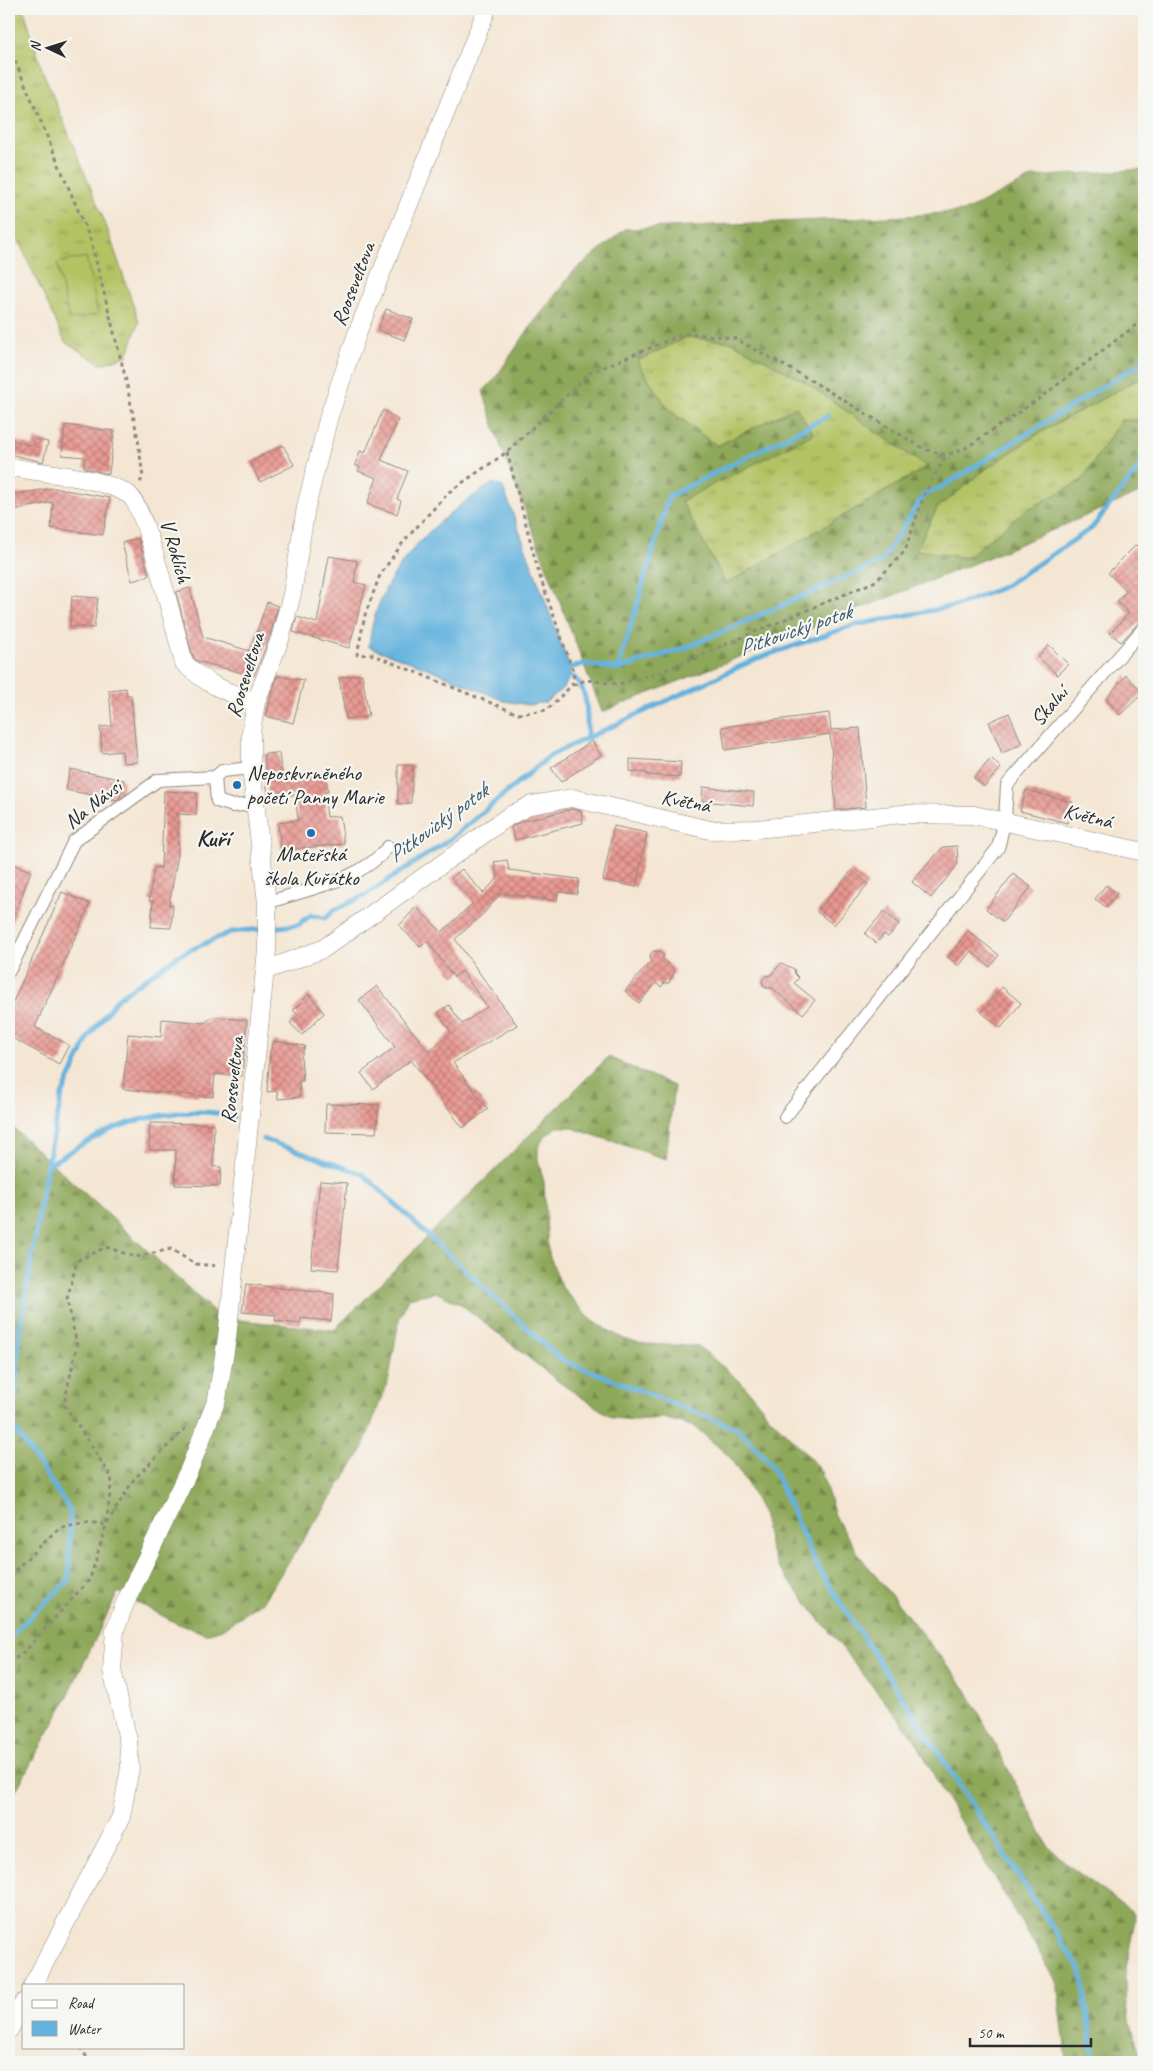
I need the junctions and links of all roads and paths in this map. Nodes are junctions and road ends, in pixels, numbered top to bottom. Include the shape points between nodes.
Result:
1 (487, 9) edge
2 (9, 46) edge
3 (1144, 319) edge
4 (507, 452) junction
5 (946, 455) junction
6 (9, 470) edge
7 (130, 495) junction
8 (1144, 628) edge
9 (573, 683) junction
10 (256, 702) junction
11 (251, 768) junction
12 (215, 777) junction
13 (255, 804) junction
14 (1005, 820) junction
15 (388, 847) dead end
16 (1144, 852) edge
17 (267, 909) junction
18 (266, 970) junction
19 (9, 971) edge
20 (785, 1116) dead end
21 (235, 1267) junction
22 (189, 1425) dead end
23 (106, 1525) junction
24 (9, 1576) edge
25 (9, 1664) edge
26 (34, 1984) edge
27 (22, 2006) edge
28 (9, 2030) edge
29 (81, 2048) edge
30 (90, 2062) edge

1 - 10 street, Rooseveltova via 358,331 329,416 306,508 292,594 280,639
2 - 7 path via 91,241 138,439 143,478
3 - 5 path via 1033,403 963,450
4 - 5 path via 591,372 688,333 734,338 924,449
4 - 9 path via 539,574 572,663
4 - 9 path via 449,492 404,541 380,575 357,655 370,654 518,714 547,710
5 - 9 path via 924,495 905,551 876,581 658,673 618,684 586,680
6 - 7 street via 17,468 102,484
7 - 10 street, V Roklích via 144,519 184,663 201,679 222,691
8 - 14 street, Skalní via 1007,785
10 - 11 street, Rooseveltova via 251,732
11 - 12 street, Na Návsi via 222,771
11 - 13 street, Rooseveltova
12 - 13 street via 216,801 233,806
12 - 19 street, Na Návsi via 158,780 74,841
13 - 17 street, Rooseveltova
14 - 16 street, Květná
14 - 18 street, Květná via 974,815 902,814 756,830 710,830 572,798 531,805 509,816 323,949
14 - 20 street, Skalní via 998,848
15 - 17 street via 378,859 345,878
17 - 18 street, Rooseveltova
18 - 21 street, Rooseveltova
21 - 23 path via 195,1264 171,1249 136,1257 106,1247 77,1260 67,1299 77,1345 64,1404 112,1478
21 - 26 street, Rooseveltova via 228,1338 216,1399 189,1470 115,1630 114,1682 128,1740 130,1768 126,1798 113,1835
22 - 23 path via 134,1479
23 - 24 path via 89,1522 60,1527
23 - 25 path via 90,1579 27,1649
27 - 28 street
29 - 30 path

